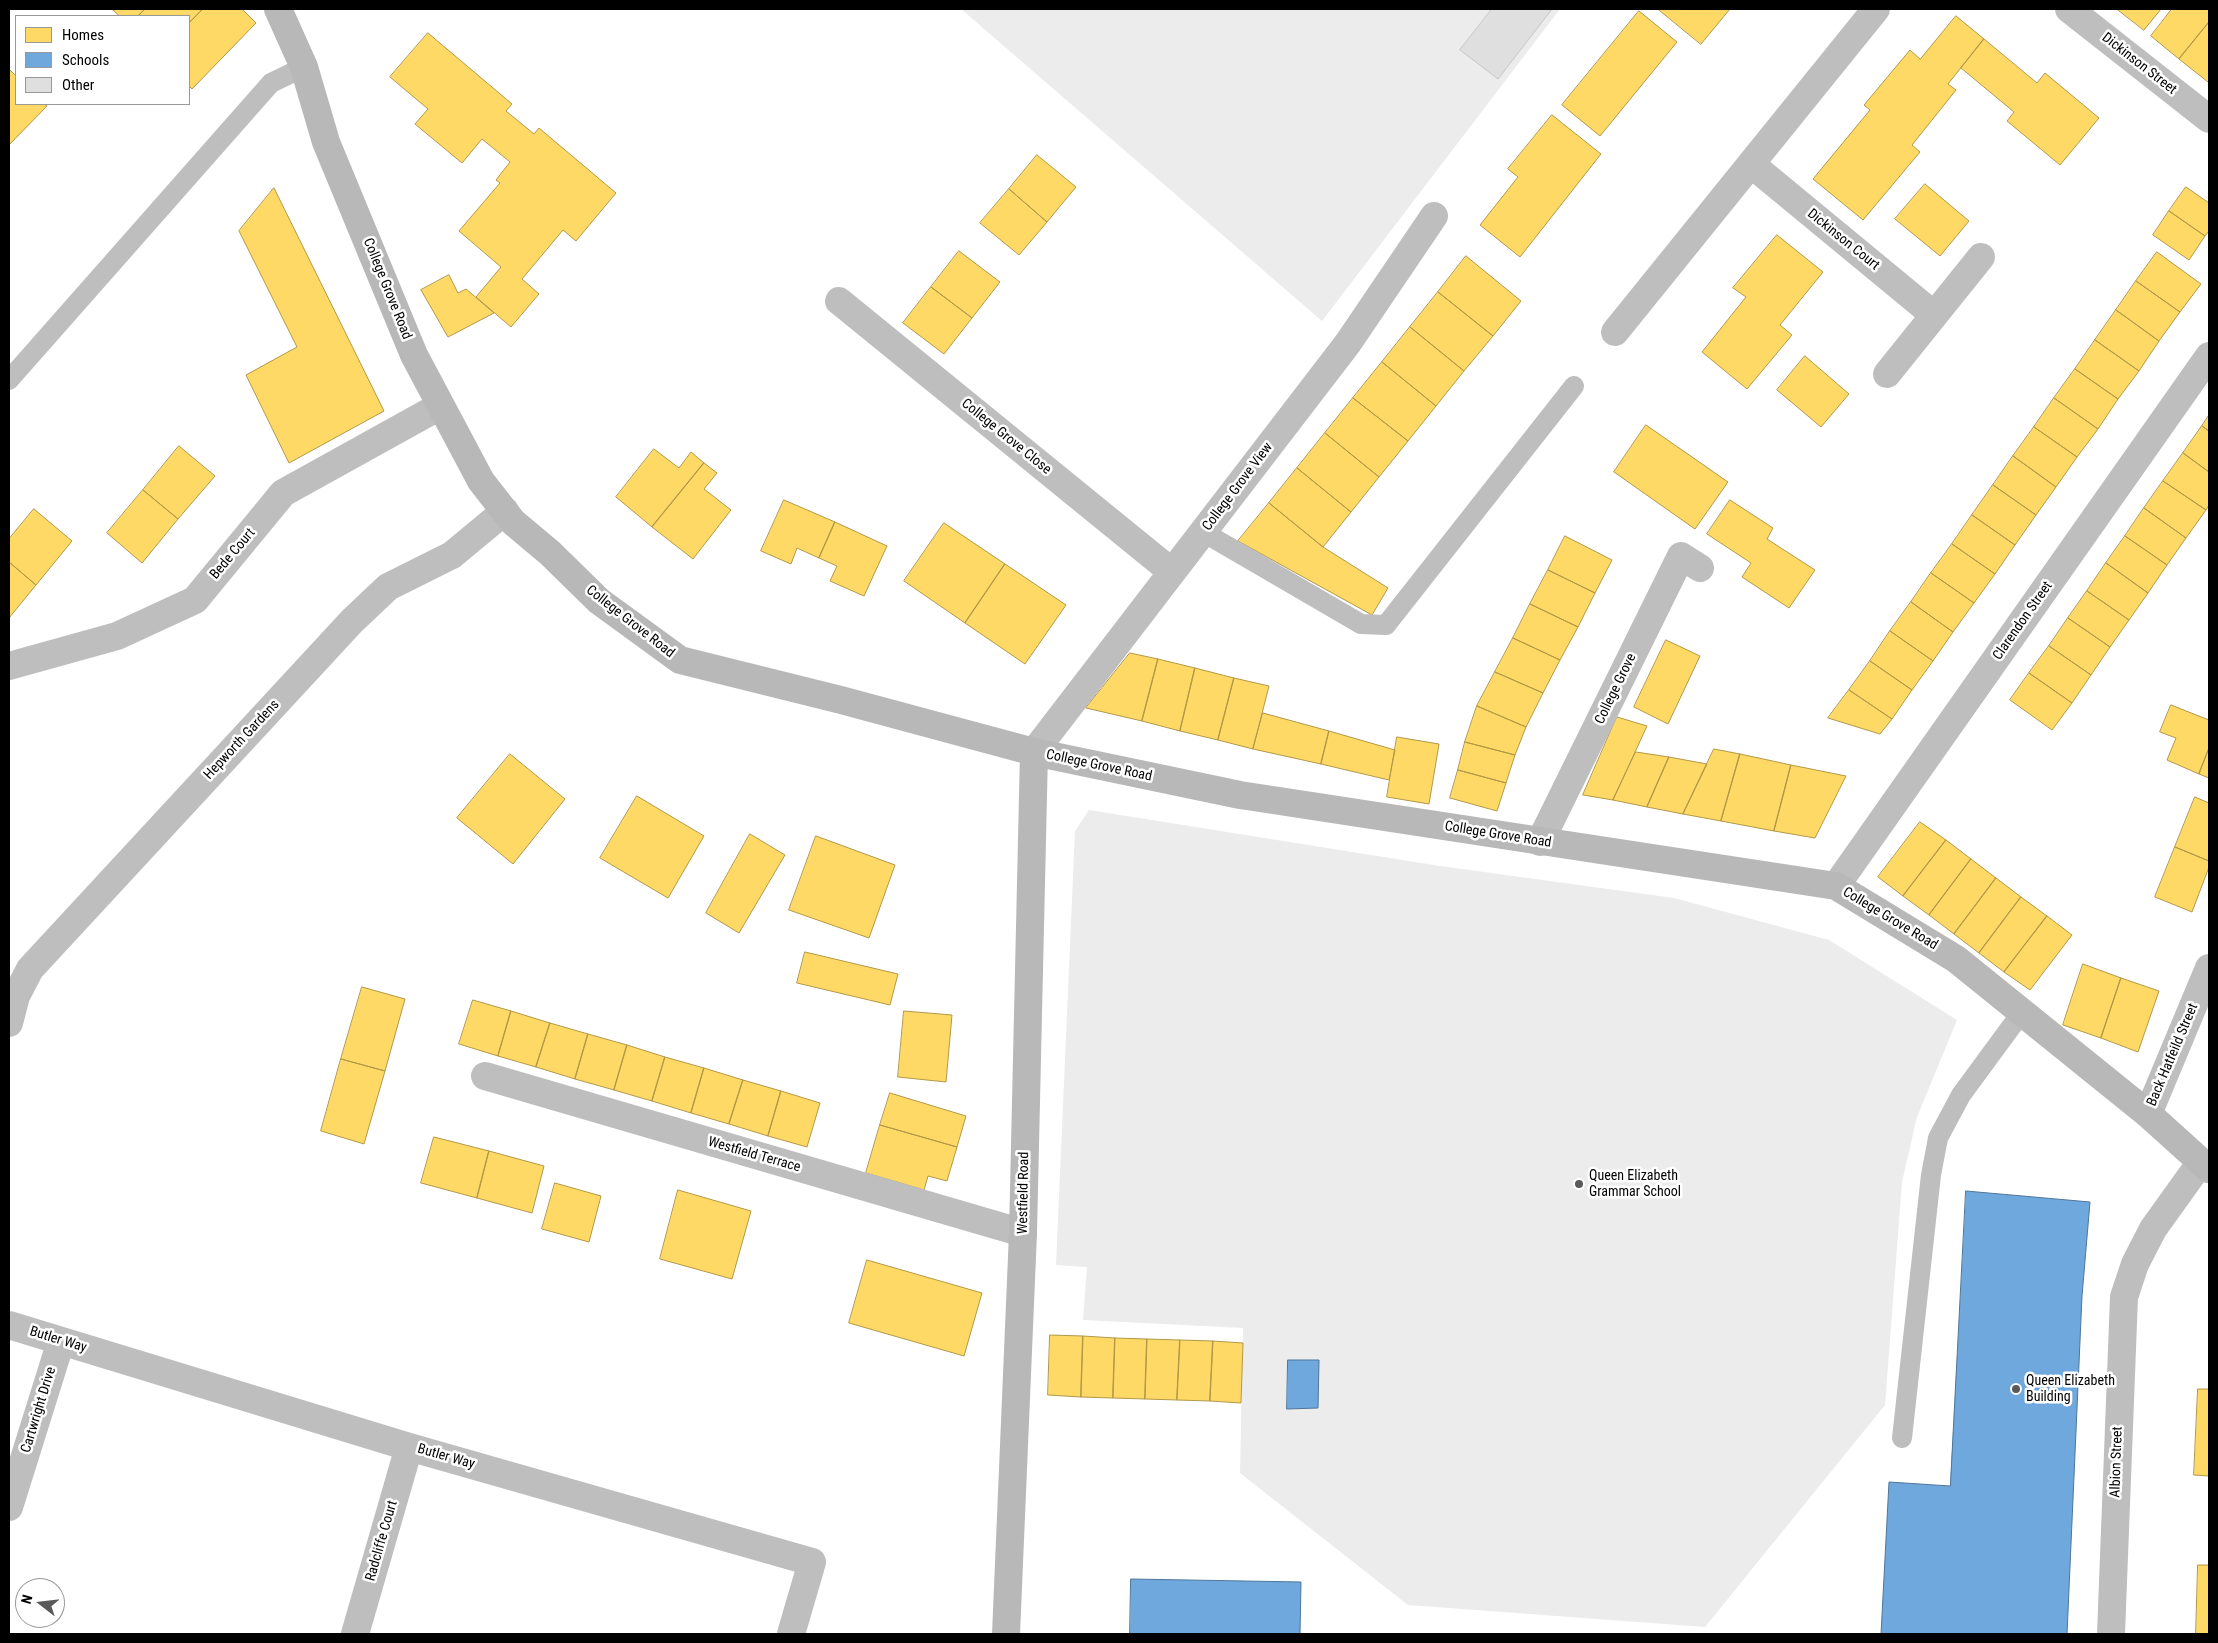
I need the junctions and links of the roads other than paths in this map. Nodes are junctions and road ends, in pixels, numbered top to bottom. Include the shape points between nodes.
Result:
1 (278, 9) edge
2 (1876, 9) edge
3 (2069, 9) edge
4 (304, 67) junction
5 (2206, 110) edge
6 (1751, 164) junction
7 (1434, 216) dead end
8 (1981, 257) dead end
9 (839, 301) dead end
10 (1934, 315) junction
11 (1615, 332) dead end
12 (2209, 356) edge
13 (1887, 374) dead end
14 (9, 380) edge
15 (1574, 386) dead end
16 (440, 406) junction
17 (504, 511) junction
18 (1204, 532) junction
19 (1700, 568) dead end
20 (1172, 572) junction
21 (9, 666) edge
22 (1034, 752) junction
23 (1540, 842) junction
24 (1836, 886) junction
25 (2209, 968) edge
26 (13, 993) edge
27 (2022, 1012) junction
28 (9, 1023) edge
29 (485, 1076) dead end
30 (2148, 1114) junction
31 (2205, 1165) edge
32 (1023, 1233) junction
33 (9, 1325) edge
34 (61, 1341) junction
35 (1902, 1438) dead end
36 (409, 1447) junction
37 (9, 1507) edge
38 (355, 1634) edge
39 (791, 1634) edge
40 (1006, 1634) edge
41 (2111, 1634) edge

1 - 4 street, College Grove Road
2 - 6 street
3 - 5 street, Dickinson Street
4 - 14 lane via 271,83
4 - 16 street, College Grove Road via 326,142 414,355
6 - 10 street, Dickinson Court
6 - 11 street
7 - 18 street, College Grove View via 1348,343
8 - 10 street
9 - 20 street, College Grove Close
10 - 13 street
12 - 24 street, Clarendon Street
15 - 18 lane via 1386,625 1361,624
16 - 17 street, College Grove Road via 481,481
16 - 21 street, Bede Court via 283,493 194,600 117,636
17 - 22 street, College Grove Road via 599,601 680,660
17 - 26 street, Hepworth Gardens via 452,555 388,587 352,621 30,969
18 - 20 street, College Grove View
19 - 23 street, College Grove via 1681,556
20 - 22 street, College Grove View
22 - 23 street, College Grove Road via 1240,795
22 - 32 street, Westfield Road
23 - 24 street, College Grove Road
24 - 27 street, College Grove Road via 1956,958
25 - 30 street, Back Hatfeild Street
26 - 28 street
27 - 30 street, College Grove Road
27 - 35 lane via 1961,1095 1938,1138 1931,1175
29 - 32 street, Westfield Terrace
30 - 31 street, College Grove Road
31 - 41 street, Albion Street via 2153,1229 2135,1264 2124,1297
32 - 40 street, Westfield Road
33 - 34 street, Butler Way
34 - 36 street, Butler Way
34 - 37 street, Cartwright Drive
36 - 38 street, Radcliffe Court
36 - 39 street, Butler Way via 812,1562

